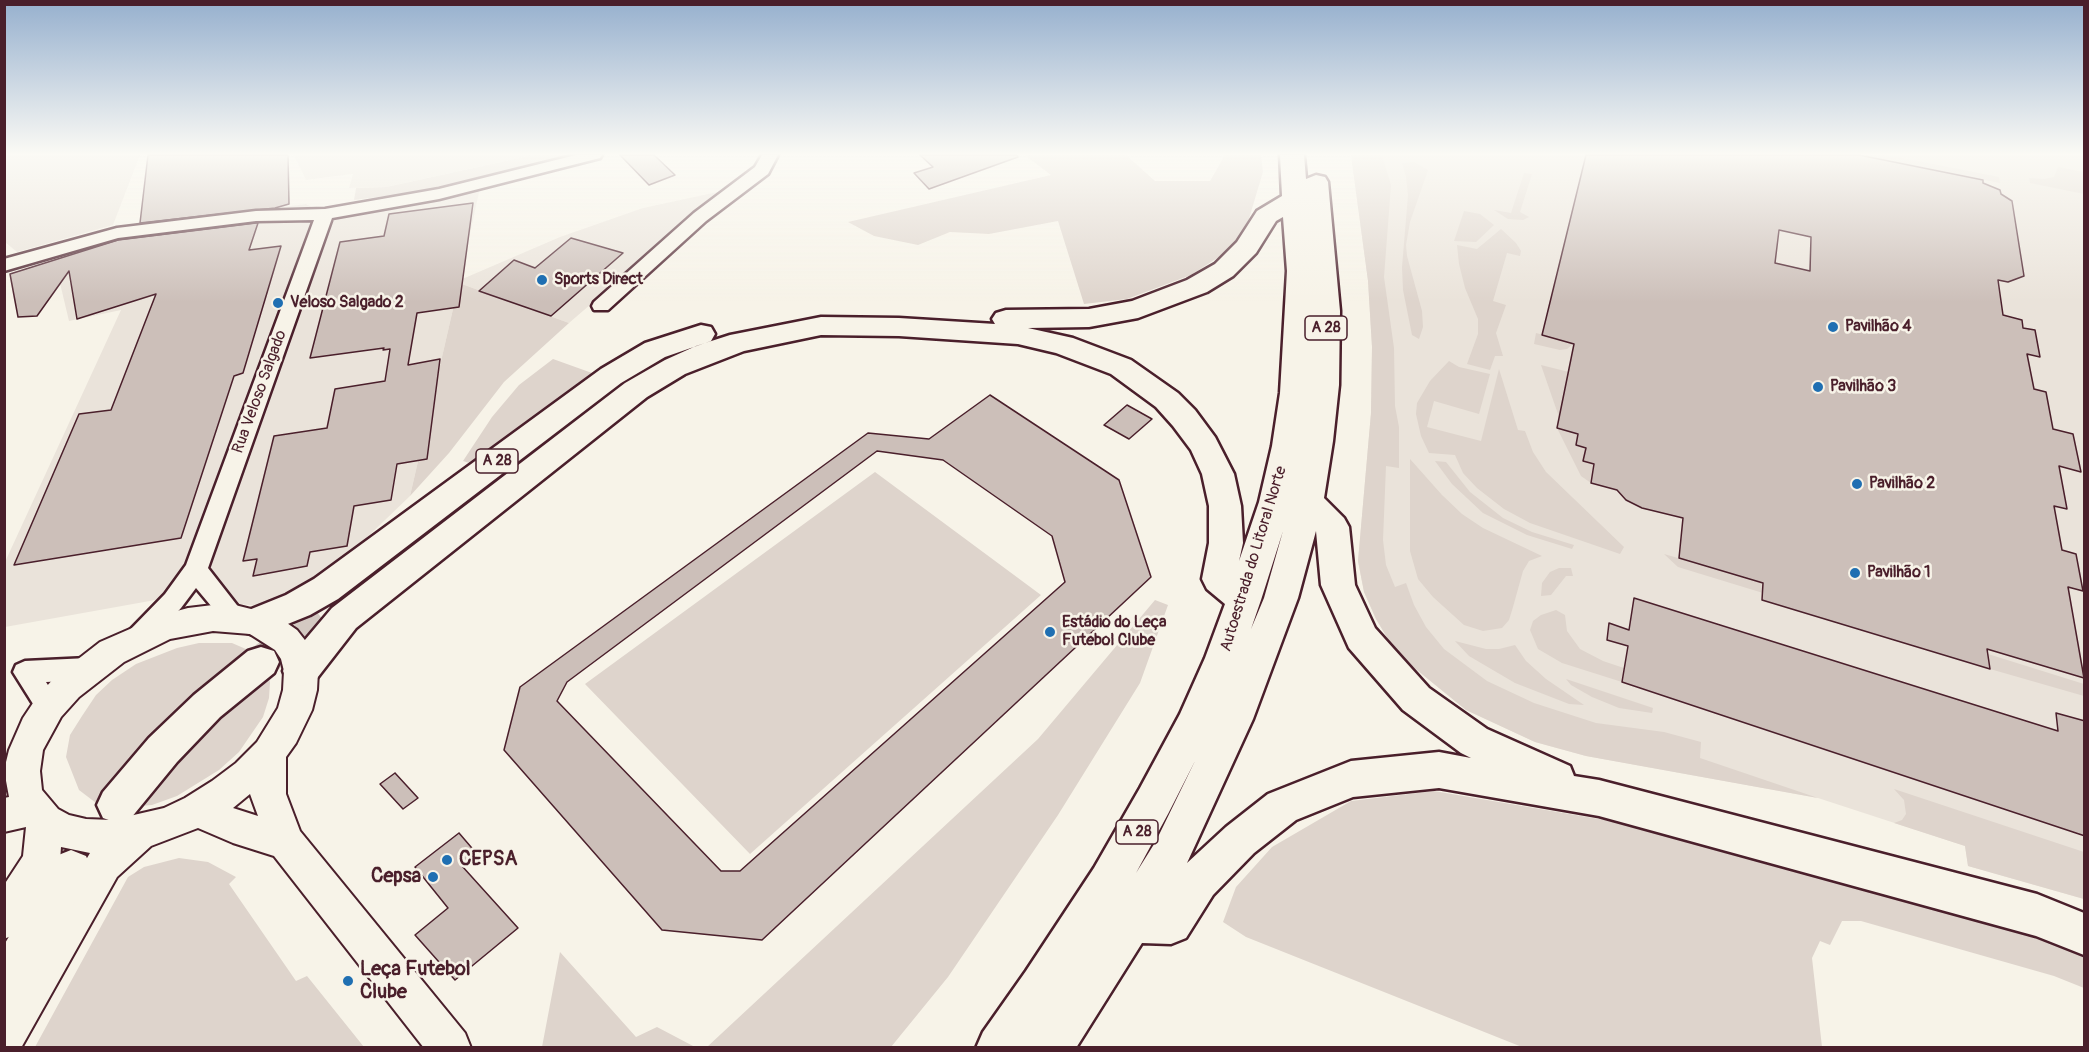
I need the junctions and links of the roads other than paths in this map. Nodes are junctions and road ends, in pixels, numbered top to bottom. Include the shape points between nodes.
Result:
1 (381, 204) edge
2 (718, 204) edge
3 (1287, 204) edge
4 (1296, 204) edge
5 (1318, 204) edge
6 (325, 214) junction
7 (4, 265) edge
8 (601, 306) dead end
9 (749, 324) junction
10 (1307, 501) junction
11 (196, 570) junction
12 (1244, 600) junction
13 (320, 616) tunnel mouth
14 (246, 620) junction
15 (137, 639) junction
16 (261, 662) tunnel mouth
17 (88, 669) junction
18 (301, 671) junction
19 (15, 672) edge
20 (49, 707) junction
21 (268, 753) junction
22 (15, 758) edge
23 (1599, 798) junction
24 (198, 810) junction
25 (27, 815) edge
26 (129, 819) junction
27 (286, 842) junction
28 (71, 870) dead end
29 (4, 921) edge
30 (1131, 921) junction
31 (2085, 934) edge
32 (4, 988) edge
33 (4, 1037) edge
34 (450, 1047) edge
35 (999, 1047) edge
36 (1050, 1047) edge

1 - 6 street
2 - 8 street
3 - 9 highway via 1266,216 1247,247 1224,270 1197,286 1138,309 1089,318 992,320 823,314
4 - 12 highway, Autoestrada do Litoral Norte / A 28 via 1300,271 1295,393 1275,502
5 - 10 highway, Autoestrada do Litoral Norte / A 28 via 1326,311 1324,385
6 - 7 street via 256,216 117,233
6 - 11 street, Rua Veloso Salgado
9 - 13 highway via 666,359 626,384
9 - 14 highway, A 28 via 720,327 656,350 611,376 326,589 298,605
10 - 23 highway via 1332,527 1338,585 1362,638 1416,699 1474,741
10 - 30 highway, Autoestrada do Litoral Norte / A 28 via 1281,598 1234,719 1170,855
11 - 14 street via 212,593
11 - 15 street, Rua Veloso Salgado
12 - 18 highway via 1219,579 1226,543 1225,506 1218,474 1204,445 1167,400 1121,368 1063,345 1018,335 910,327 821,326 706,353 636,390 344,618
12 - 35 highway, Autoestrada do Litoral Norte / A 28 via 1195,722 1154,801 1109,882
14 - 15 main road via 188,621
14 - 18 main road via 273,630 286,640
15 - 17 main road
16 - 26 highway via 207,706 163,750
17 - 19 street
17 - 20 main road
18 - 21 main road via 295,710
19 - 20 street
20 - 22 main road
21 - 24 main road via 249,774
21 - 27 main road via 268,794
22 - 25 main road via 22,771
23 - 30 highway via 1439,770 1351,779 1282,807 1240,840 1198,881 1170,923
23 - 31 highway via 2037,915
24 - 26 main road via 170,823
24 - 27 main road via 233,826
25 - 26 main road via 63,831 86,836 112,837
25 - 29 main road via 41,861
26 - 33 main road
27 - 34 main road
28 - 32 highway
30 - 36 highway, Autoestrada do Litoral Norte / A 28

